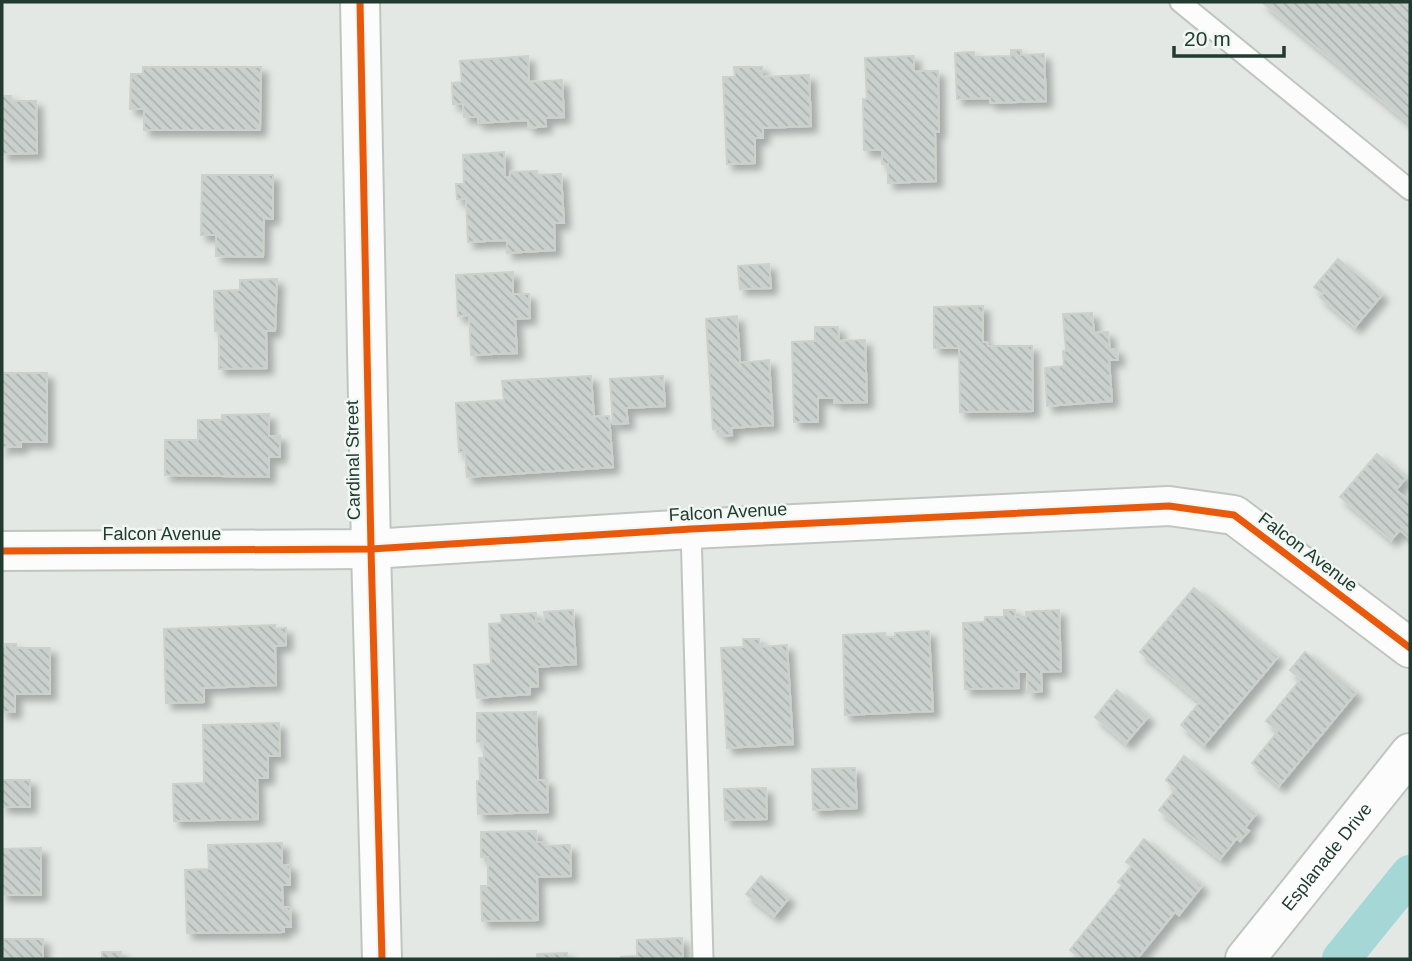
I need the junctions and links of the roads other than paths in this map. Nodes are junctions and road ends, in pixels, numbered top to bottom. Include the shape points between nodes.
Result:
1 (360, 2) edge
2 (1180, 2) edge
3 (1410, 190) edge
4 (691, 529) junction
5 (371, 549) junction
6 (2, 551) edge
7 (1410, 648) edge
8 (1410, 753) edge
9 (382, 959) edge
10 (703, 959) edge
11 (1245, 959) edge

1 - 5 street, Cardinal Street
2 - 3 lane
4 - 5 street, Falcon Avenue
4 - 7 street, Falcon Avenue via 1169,506 1234,515
4 - 10 lane
5 - 6 street, Falcon Avenue
5 - 9 street, Cardinal Street
8 - 11 street, Esplanade Drive

